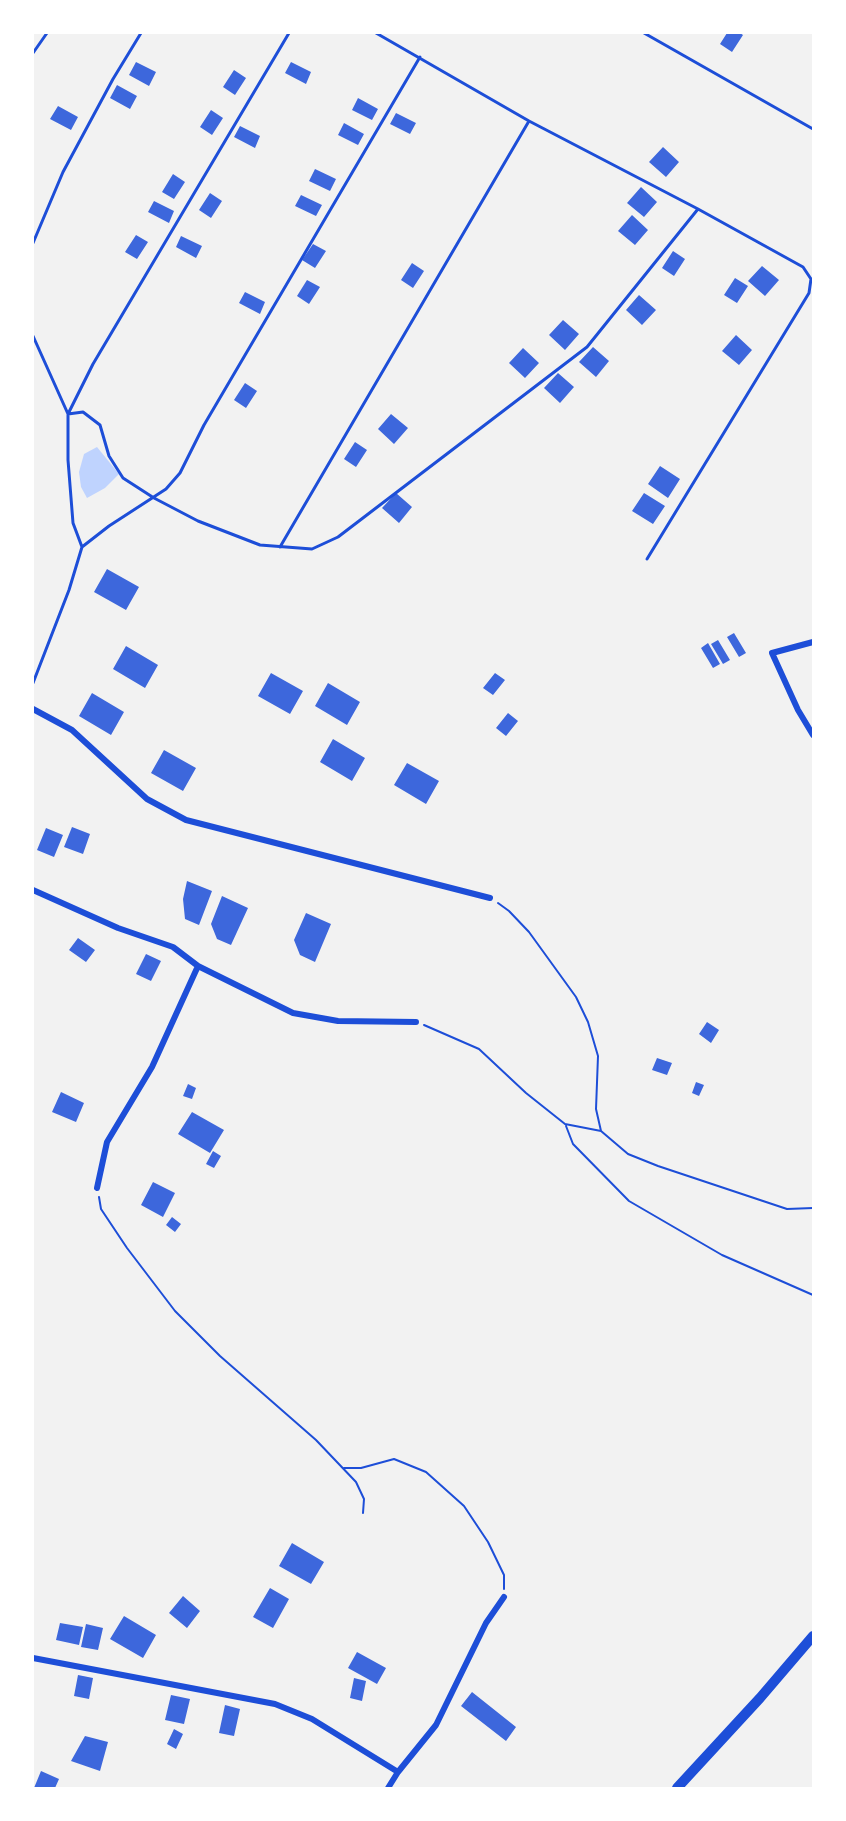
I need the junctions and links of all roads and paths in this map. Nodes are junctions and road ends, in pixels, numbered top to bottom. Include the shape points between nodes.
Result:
1 (47, 33) edge
2 (141, 33) edge
3 (289, 33) edge
4 (376, 33) edge
5 (644, 33) edge
6 (33, 53) edge
7 (420, 57) junction
8 (529, 121) junction
9 (813, 129) edge
10 (699, 208) junction
11 (33, 243) edge
12 (33, 336) edge
13 (68, 414) junction
14 (154, 498) junction
15 (82, 547) junction
16 (280, 547) junction
17 (647, 559) dead end
18 (813, 642) edge
19 (33, 683) edge
20 (33, 709) edge
21 (813, 735) edge
22 (33, 890) edge
23 (490, 898) joint
24 (198, 966) junction
25 (416, 1022) joint
26 (565, 1124) junction
27 (602, 1131) junction
28 (98, 1188) joint
29 (813, 1208) edge
30 (813, 1294) edge
31 (344, 1468) junction
32 (363, 1513) dead end
33 (504, 1597) joint
34 (813, 1635) edge
35 (33, 1658) edge
36 (398, 1772) junction
37 (388, 1788) edge
38 (677, 1788) edge

1 - 6 lane
2 - 11 lane via 63,172
3 - 13 lane via 93,364
4 - 7 lane
5 - 9 lane
7 - 8 lane
7 - 14 lane via 204,425 180,473
8 - 10 lane
8 - 16 lane
10 - 16 lane via 588,347 338,537 312,549
10 - 17 lane via 803,267 811,279 809,294
12 - 13 lane
13 - 14 lane via 83,412 100,425 109,456 123,478
13 - 15 lane via 74,523
14 - 15 lane
14 - 16 lane via 198,521 260,545
15 - 19 lane
18 - 21 street via 772,653
20 - 23 street via 72,730 147,800 186,820
22 - 24 street via 118,928 173,946
23 - 27 path via 529,932 576,997 598,1056 596,1109
24 - 25 street via 293,1013 338,1021
24 - 28 street via 152,1067 106,1142
25 - 26 path via 479,1049
26 - 27 path
26 - 30 path via 573,1144 629,1202 722,1255
27 - 29 path via 628,1154 658,1166 787,1209
28 - 31 path via 101,1209 175,1311
31 - 32 path via 364,1499
31 - 33 path via 361,1468 393,1459 426,1472 464,1506 488,1542 504,1575
33 - 36 street via 486,1623 436,1725
34 - 38 highway
35 - 36 street via 275,1704 312,1719
36 - 37 street

